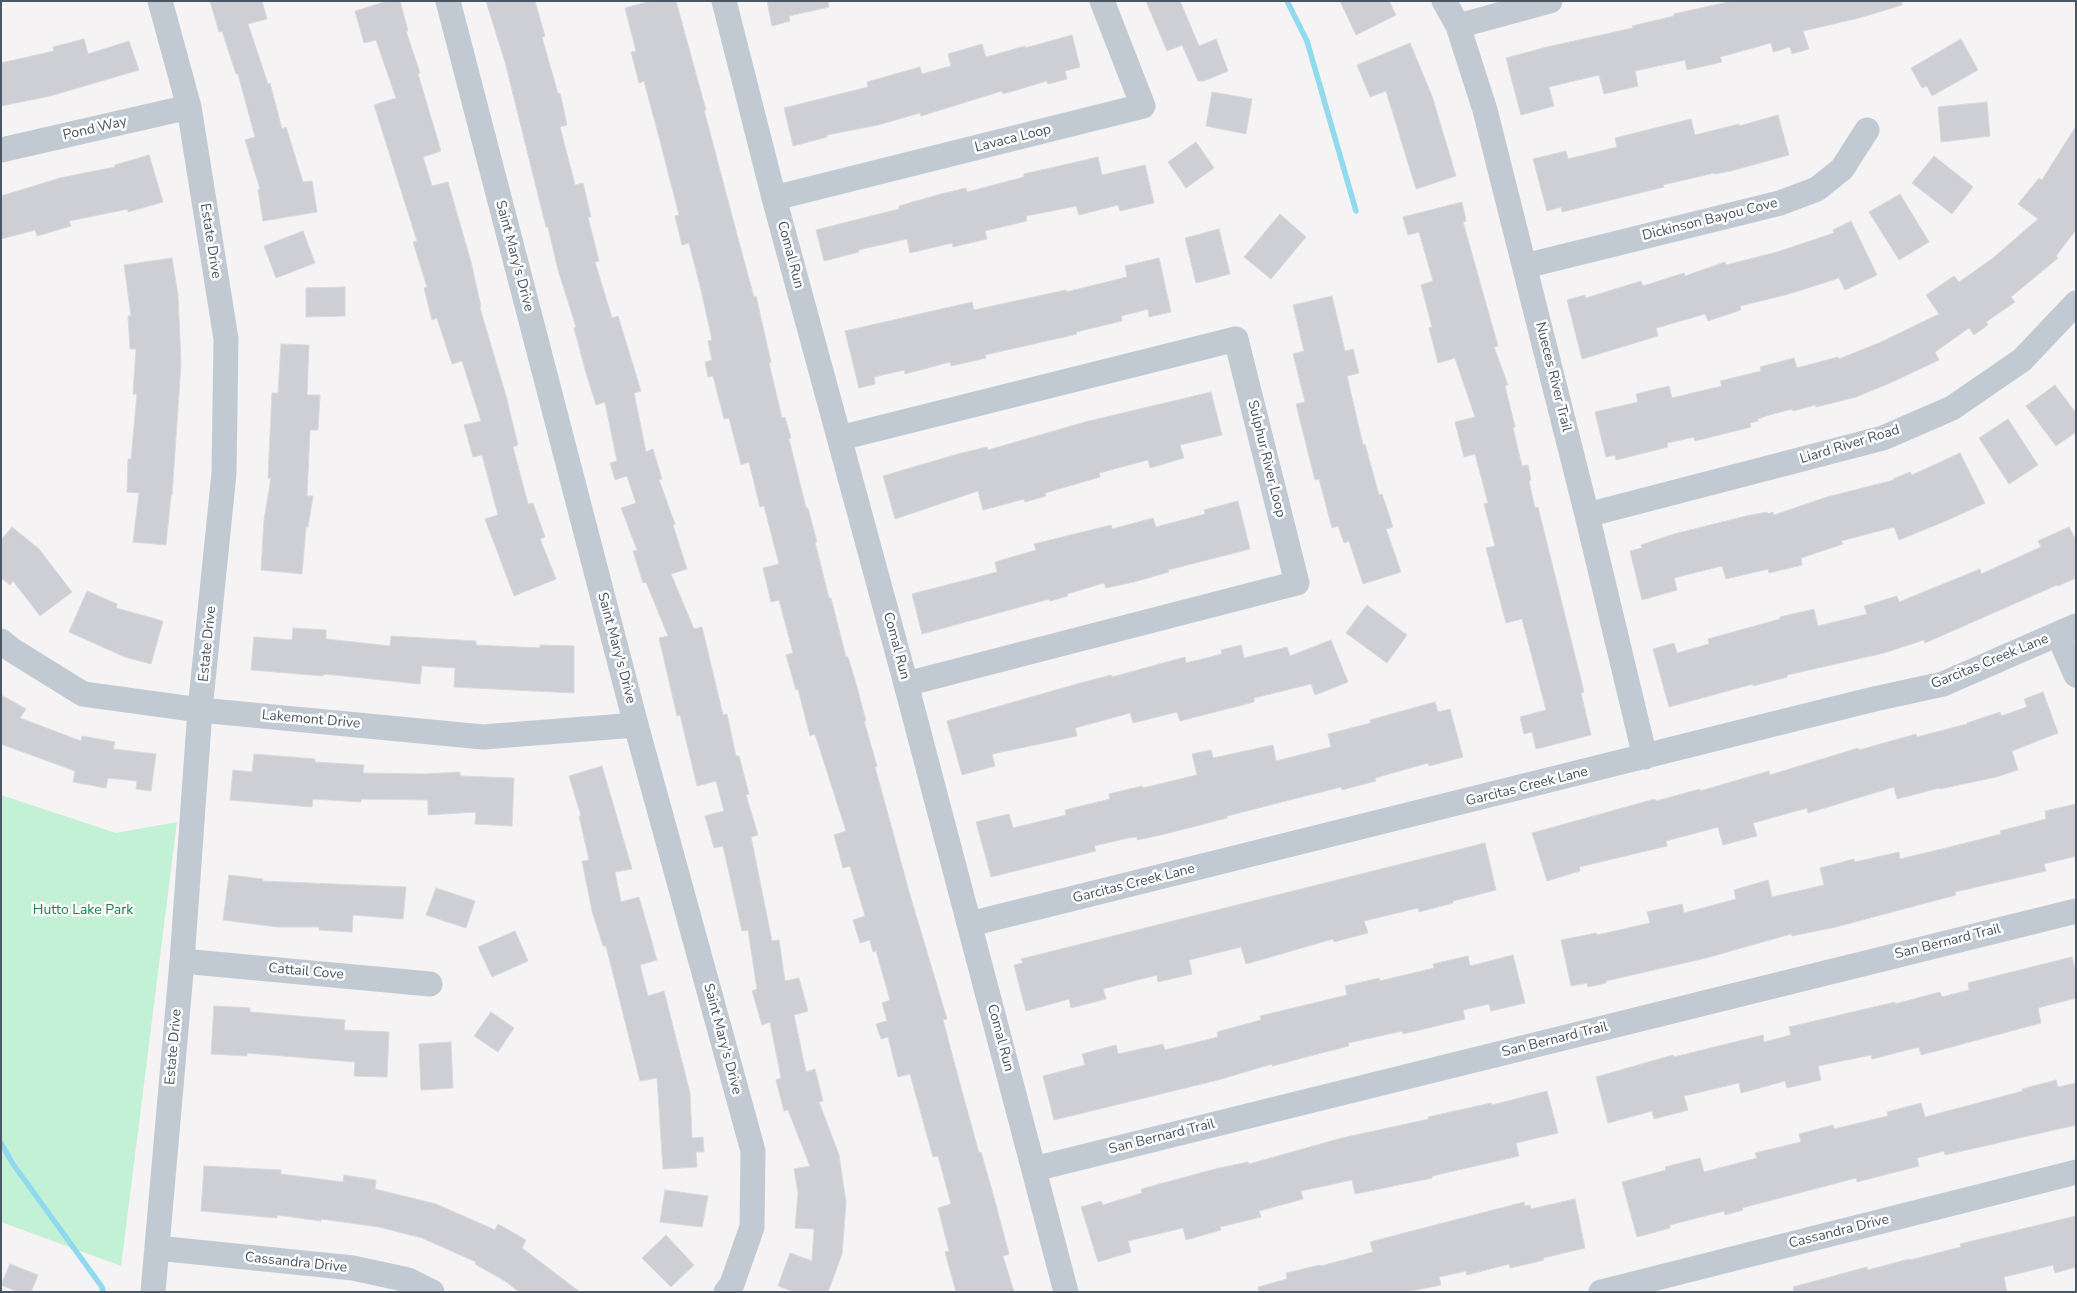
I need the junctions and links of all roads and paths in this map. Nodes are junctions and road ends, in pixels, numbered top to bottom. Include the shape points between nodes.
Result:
1 (160, 1) edge
2 (448, 1) edge
3 (724, 1) edge
4 (1102, 1) edge
5 (1444, 1) edge
6 (1550, 1) edge
7 (1458, 26) junction
8 (189, 107) junction
9 (1867, 130) dead end
10 (1, 150) edge
11 (774, 198) junction
12 (1525, 266) junction
13 (2076, 303) edge
14 (840, 438) junction
15 (1587, 514) junction
16 (2067, 630) edge
17 (1, 641) edge
18 (2076, 675) edge
19 (906, 684) junction
20 (200, 710) junction
21 (636, 725) junction
22 (1645, 757) junction
23 (2076, 911) edge
24 (970, 924) junction
25 (182, 961) junction
26 (430, 984) dead end
27 (1034, 1169) junction
28 (2076, 1172) edge
29 (157, 1248) junction
30 (1617, 1290) edge
31 (153, 1292) edge
32 (432, 1292) edge
33 (726, 1292) edge
34 (1066, 1292) edge

1 - 8 street, Estate Drive
2 - 21 street, Saint Mary's Drive
3 - 11 street, Comal Run
4 - 11 street, Lavaca Loop via 1143,106
5 - 7 street, Nueces River Trail
6 - 7 street
7 - 12 street, Nueces River Trail via 1483,102
8 - 10 street, Pond Way
8 - 20 street, Estate Drive via 226,339 224,473
9 - 12 street, Dickinson Bayou Cove via 1842,169 1817,189 1780,204
11 - 14 street, Comal Run
12 - 15 street, Nueces River Trail
13 - 15 street, Liard River Road via 2022,360 1952,408 1892,434
14 - 19 street, Comal Run
14 - 19 street, Sulphur River Loop via 1236,339 1297,583
15 - 22 street, Nueces River Trail
16 - 18 street
16 - 22 street, Garcitas Creek Lane via 1943,684
17 - 20 street, Lakemont Drive via 82,694
19 - 24 street, Comal Run
20 - 21 street, Lakemont Drive via 482,737
20 - 25 street, Estate Drive
21 - 33 street, Saint Mary's Drive via 753,1151 752,1227 732,1284
22 - 24 street, Garcitas Creek Lane
23 - 27 street, San Bernard Trail
24 - 27 street, Comal Run
25 - 26 street, Cattail Cove
25 - 29 street, Estate Drive
27 - 34 street, Comal Run
28 - 30 street, Cassandra Drive
29 - 31 street, Estate Drive
29 - 32 street, Cassandra Drive via 353,1268 408,1280

